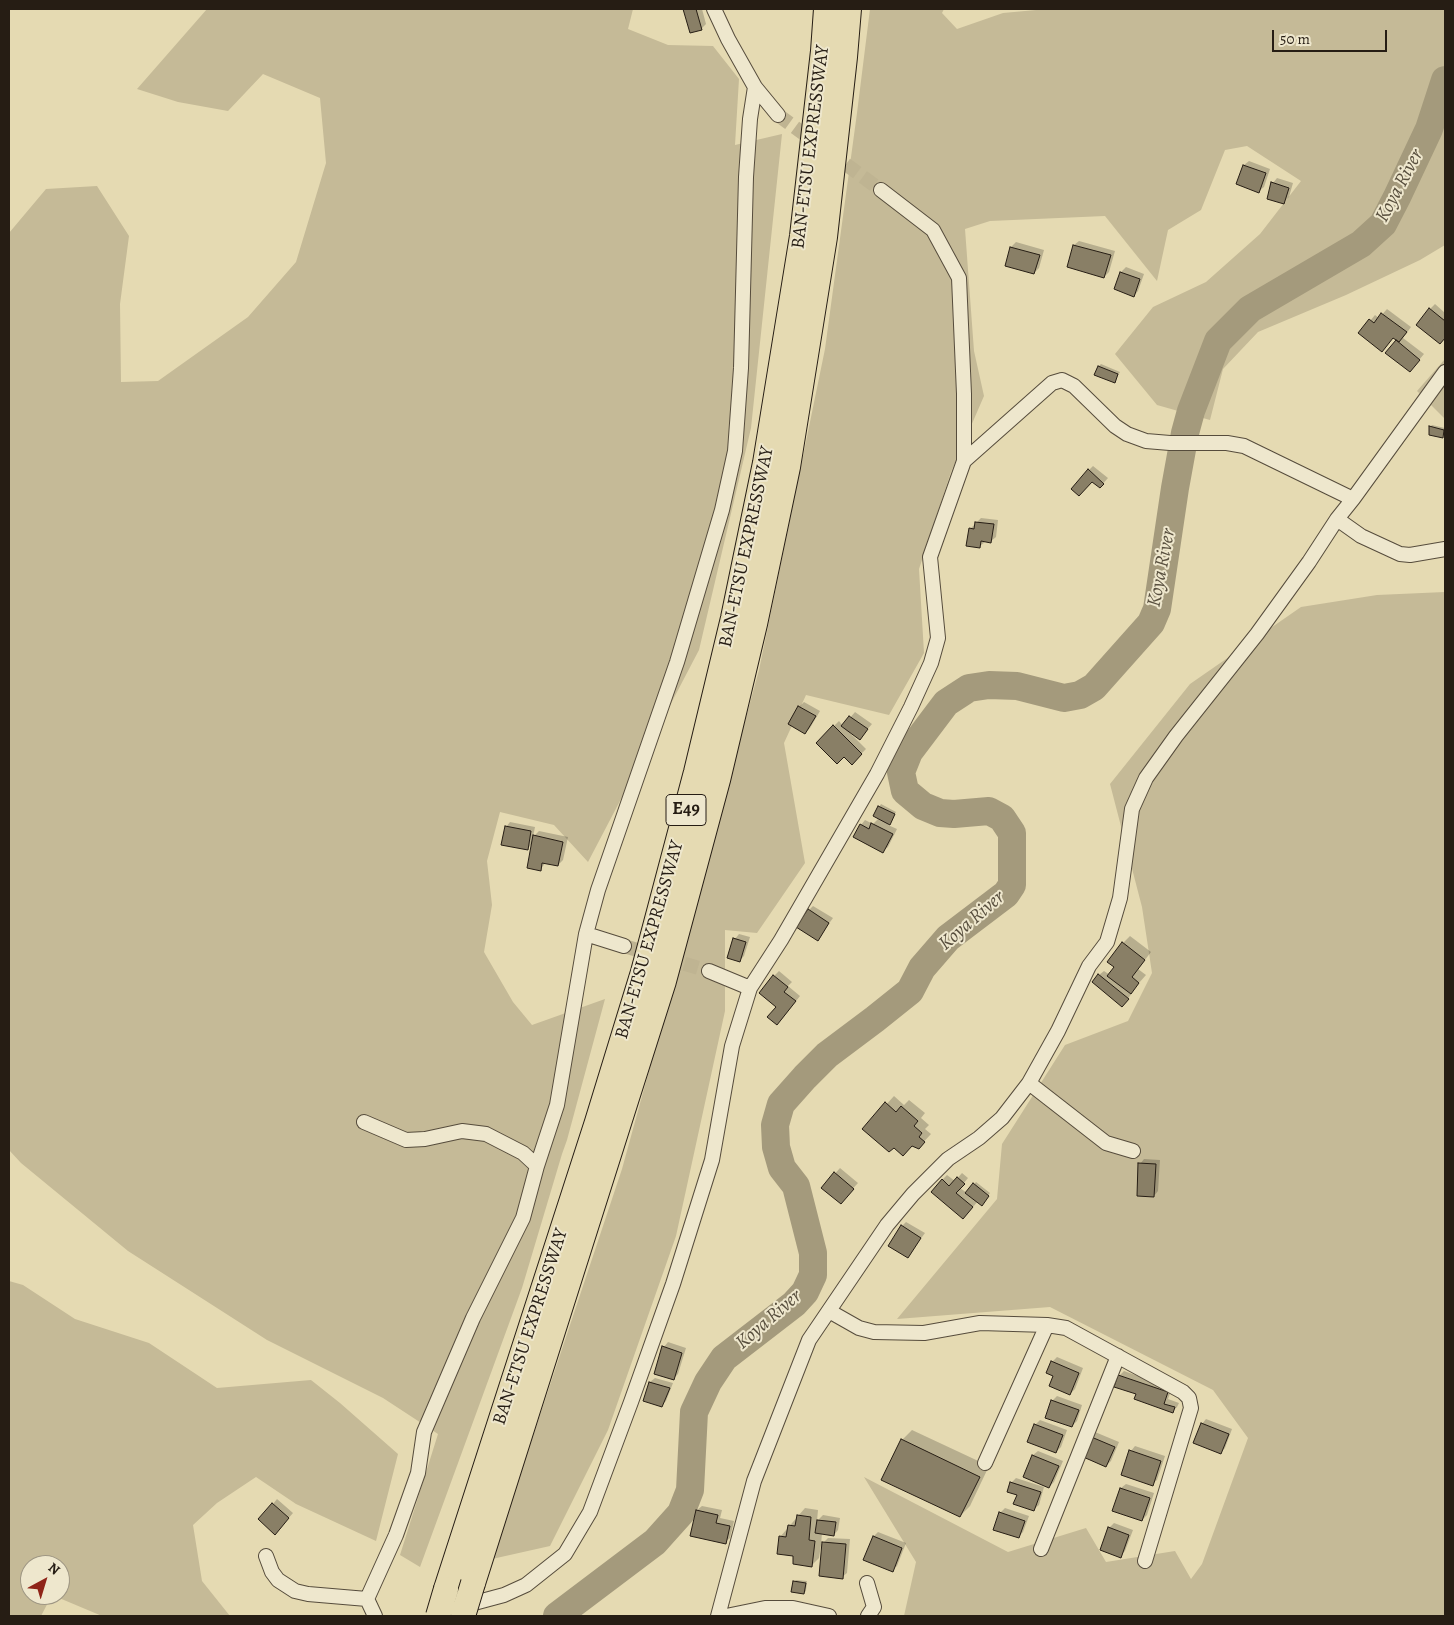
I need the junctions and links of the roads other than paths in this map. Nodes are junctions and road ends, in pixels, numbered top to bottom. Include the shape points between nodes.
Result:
1 (714, 9) edge
2 (826, 9) edge
3 (848, 9) edge
4 (755, 87) junction
5 (778, 115) tunnel mouth
6 (881, 190) tunnel mouth
7 (1445, 372) edge
8 (964, 461) junction
9 (1354, 499) junction
10 (1337, 519) junction
11 (1445, 549) edge
12 (586, 934) junction
13 (624, 946) tunnel mouth
14 (709, 971) tunnel mouth
15 (750, 988) junction
16 (1029, 1083) junction
17 (364, 1122) dead end
18 (1133, 1151) dead end
19 (537, 1166) junction
20 (829, 1311) junction
21 (1048, 1325) junction
22 (1118, 1356) junction
23 (985, 1463) dead end
24 (1041, 1549) dead end
25 (266, 1556) dead end
26 (1145, 1562) dead end
27 (867, 1583) dead end
28 (368, 1599) junction
29 (375, 1616) edge
30 (427, 1616) edge
31 (438, 1616) edge
32 (463, 1616) edge
33 (718, 1616) edge
34 (726, 1616) edge
35 (829, 1616) edge
36 (868, 1616) edge

1 - 4 street
2 - 31 highway, BAN-ETSU EXPRESSWAY / E49, bridge via 802,236 765,463 733,618 696,772 643,972
3 - 32 highway, BAN-ETSU EXPRESSWAY / E49, bridge via 825,237 788,468 718,780 661,991
4 - 5 street
4 - 12 street via 747,168 735,451 722,510 677,662 598,890
6 - 8 street via 933,230 959,278
7 - 9 street
8 - 9 street via 1052,383 1062,380 1074,386 1127,434 1146,441 1244,446
8 - 15 street via 930,557 938,638 930,663 877,774
9 - 10 street
10 - 11 street via 1361,536 1400,554
10 - 16 street via 1257,634 1146,778 1132,809 1120,898 1107,942 1089,966
12 - 13 street
12 - 19 street via 556,1105
14 - 15 street
15 - 30 street via 732,1046 712,1160 673,1284 590,1512 564,1554 526,1585 504,1595
16 - 18 street via 1106,1143
16 - 20 street via 1002,1118 948,1159 913,1194 887,1225
17 - 19 street via 406,1140 462,1131 486,1134 523,1153
19 - 28 street via 523,1218 473,1318 424,1432 418,1473
20 - 21 street via 859,1328 874,1332 924,1333 980,1323
20 - 33 street via 809,1340 754,1481
21 - 22 street via 1066,1328
21 - 23 street
22 - 24 street
22 - 26 street via 1183,1392 1189,1398 1191,1408
25 - 28 street via 278,1580 295,1591
27 - 36 street via 874,1607
28 - 29 street
34 - 35 street via 765,1608 793,1608

